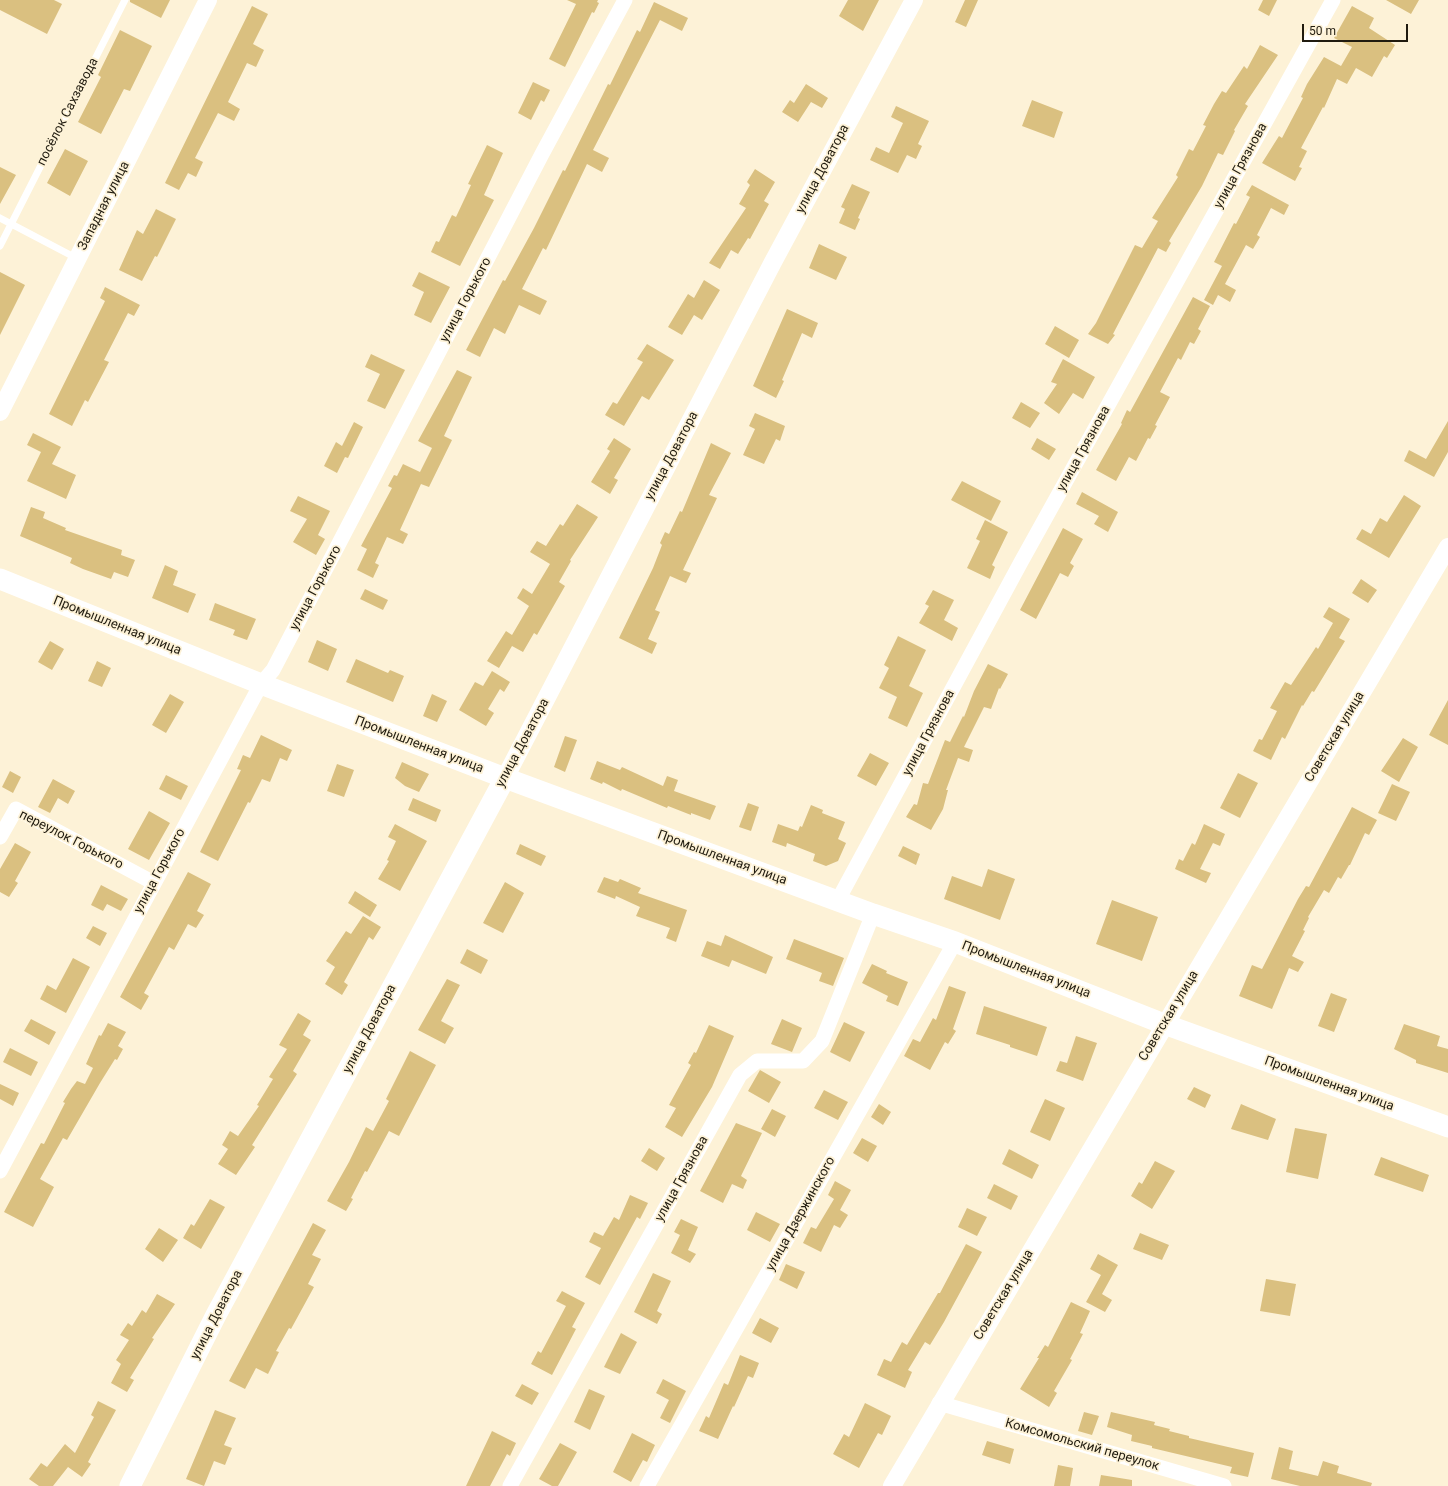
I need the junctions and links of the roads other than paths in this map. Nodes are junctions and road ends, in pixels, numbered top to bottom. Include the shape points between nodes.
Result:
1 (126, 0) edge
2 (208, 0) edge
3 (625, 0) edge
4 (914, 0) edge
5 (1333, 0) edge
6 (0, 218) edge
7 (11, 224) junction
8 (0, 246) edge
9 (78, 259) junction
10 (0, 412) edge
11 (1448, 547) edge
12 (0, 579) edge
13 (261, 684) junction
14 (505, 778) junction
15 (0, 837) edge
16 (154, 883) junction
17 (838, 900) junction
18 (873, 914) junction
19 (955, 942) junction
20 (1164, 1024) junction
21 (1448, 1127) edge
22 (0, 1171) edge
23 (939, 1404) junction
24 (1179, 1480) edge
25 (130, 1486) edge
26 (510, 1486) edge
27 (647, 1486) edge
28 (892, 1486) edge
29 (1224, 1486) edge

1 - 7 lane, посёлок Сахзавода
2 - 9 street, Западная улица
3 - 13 street, улица Горького via 273,670
4 - 14 street, улица Доватора via 774,262
5 - 17 street, улица Грязнова
6 - 7 lane
7 - 8 lane, посёлок Сахзавода
7 - 9 lane
9 - 10 street, Западная улица
11 - 20 street, Советская улица
12 - 13 main road, Промышленная улица
13 - 14 main road, Промышленная улица
13 - 16 street, улица Горького
14 - 17 main road, Промышленная улица
14 - 25 main road, улица Доватора via 220,1308
15 - 16 street, переулок Горького via 16,809
16 - 22 street, улица Горького
17 - 18 main road, Промышленная улица
18 - 19 main road, Промышленная улица
18 - 26 street, улица Грязнова via 822,1041 804,1061 757,1061 740,1074
19 - 20 main road, Промышленная улица
19 - 27 street, улица Дзержинского
20 - 21 main road, Промышленная улица
20 - 23 street, Советская улица
23 - 24 street, Комсомольский переулок
23 - 28 street, Советская улица
24 - 29 street, Комсомольский переулок

